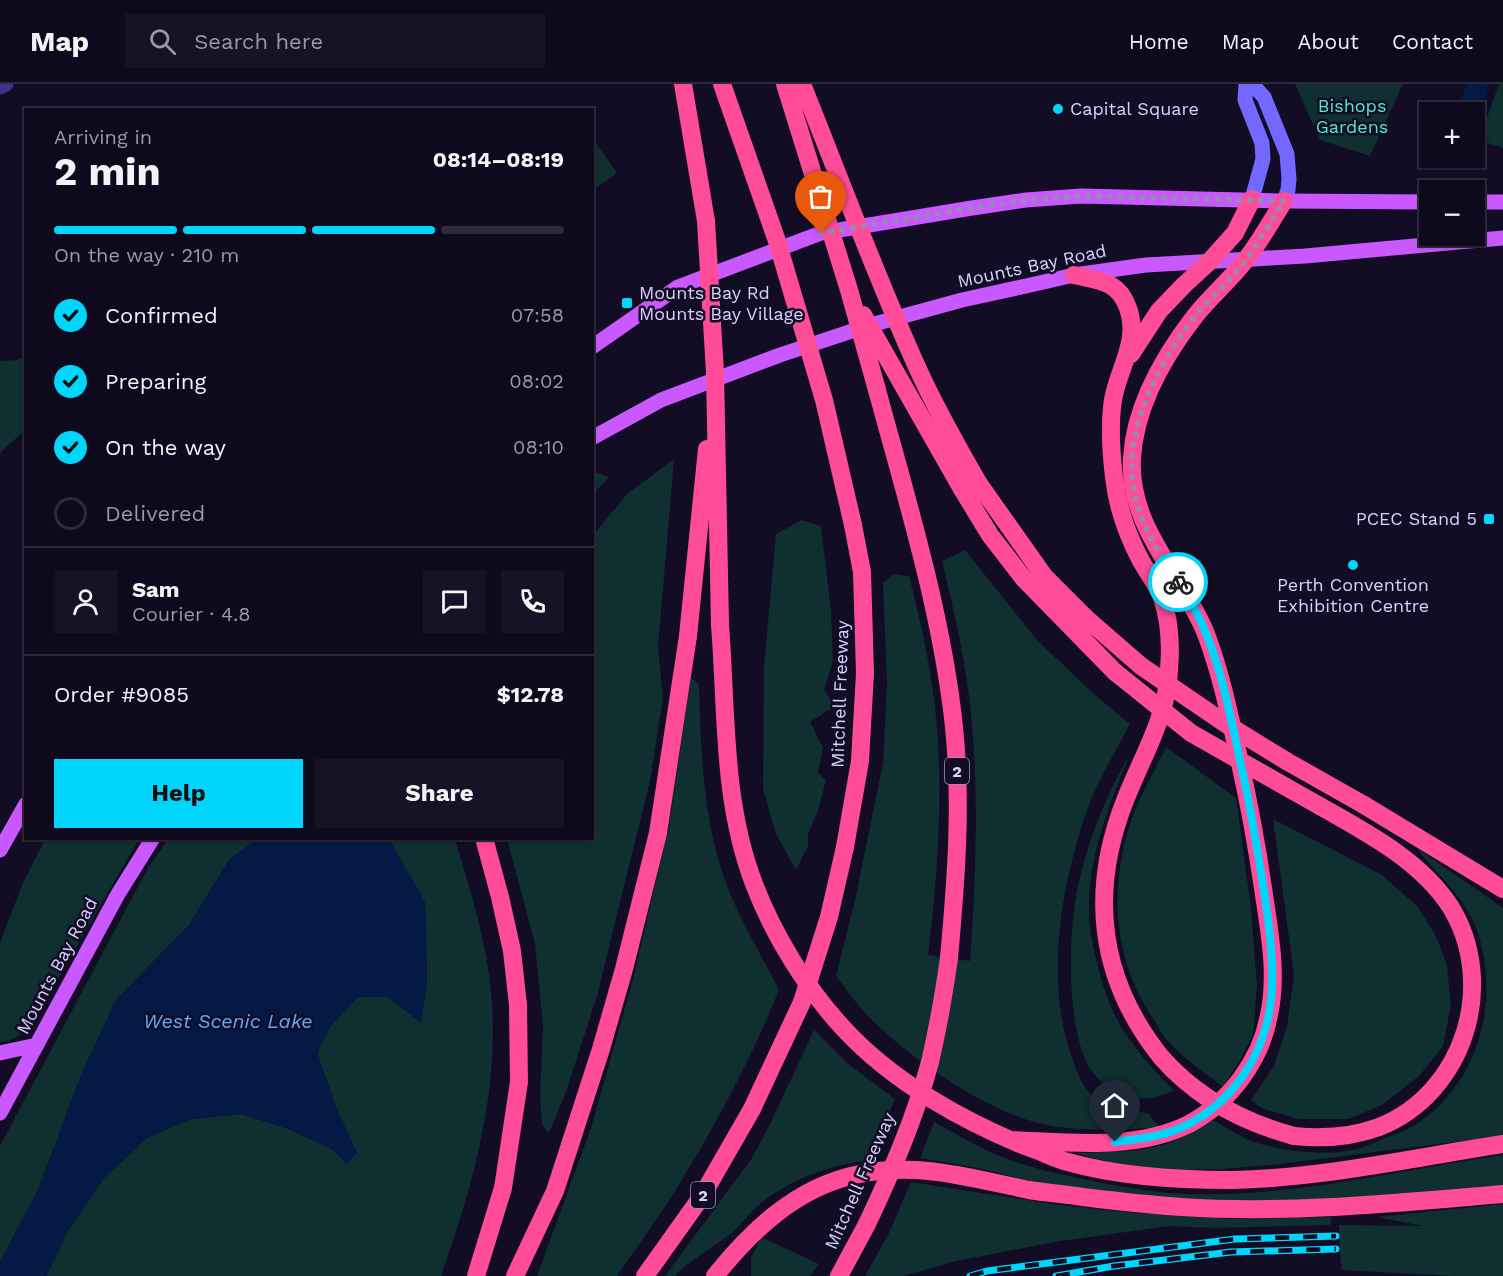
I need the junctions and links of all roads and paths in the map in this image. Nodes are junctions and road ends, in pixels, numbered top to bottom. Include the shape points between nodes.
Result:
1 (6, 84) edge
2 (722, 84) edge
3 (786, 84) edge
4 (802, 84) edge
5 (1246, 84) edge
6 (1252, 84) edge
7 (687, 85) edge
8 (0, 87) edge
9 (1252, 200) junction
10 (1284, 201) junction
11 (1419, 202) edge
12 (1485, 202) edge
13 (1503, 202) edge
14 (1503, 238) edge
15 (1246, 260) junction
16 (1209, 262) junction
17 (1074, 275) junction
18 (849, 290) junction
19 (594, 346) edge
20 (1125, 364) junction
21 (715, 373) junction
22 (594, 437) edge
23 (970, 487) junction
24 (1135, 661) junction
25 (1318, 805) junction
26 (24, 808) edge
27 (152, 840) edge
28 (478, 840) edge
29 (485, 840) edge
30 (0, 850) edge
31 (1503, 889) edge
32 (500, 897) junction
33 (37, 1045) junction
34 (0, 1053) edge
35 (0, 1113) edge
36 (1010, 1140) junction
37 (1503, 1144) edge
38 (1503, 1194) edge
39 (476, 1276) edge
40 (515, 1276) edge
41 (645, 1276) edge
42 (715, 1276) edge
43 (839, 1276) edge

1 - 8 street
2 - 41 highway, Mitchell Freeway / 2, bridge via 777,241 821,389 853,525 862,572 865,673 860,761 829,917 802,1002 752,1109 702,1196
3 - 18 highway, Mitchell Freeway / 2, bridge
4 - 23 highway, bridge via 892,310
5 - 9 main road via 1245,100 1262,143 1263,159
6 - 10 main road via 1264,97 1287,154 1289,179
7 - 21 highway, bridge via 706,221
9 - 10 main road
9 - 16 highway via 1235,233
9 - 19 main road via 1082,196 1026,200 821,233 678,287
10 - 11 main road
10 - 15 highway
12 - 13 main road
14 - 15 main road, Mounts Bay Road
15 - 16 main road, Mounts Bay Road
15 - 36 highway via 1197,315 1162,366 1138,422 1132,476 1146,528 1193,606 1221,675 1255,830 1272,950 1272,996 1265,1033 1249,1068 1224,1099 1173,1131 1115,1142
16 - 17 main road, Mounts Bay Road via 1146,265
16 - 20 highway via 1159,311
17 - 20 highway via 1110,283 1125,300 1132,331
17 - 22 main road, Mounts Bay Road via 867,326 780,355 661,400
18 - 23 highway, bridge
18 - 43 highway, Mitchell Freeway / 2, bridge via 928,585 945,669 954,725 958,837 949,958 922,1089 901,1148
20 - 25 highway, bridge via 1113,399 1114,479 1130,535 1162,597 1170,655 1165,706 1126,797 1108,854 1104,927 1117,981 1138,1026 1178,1076 1210,1101 1248,1122 1315,1138 1359,1133 1416,1106 1444,1078 1463,1041 1473,982 1467,944 1441,894 1408,862
21 - 36 highway, bridge via 726,745 733,803 754,884 775,930 814,991 845,1030 925,1095
21 - 40 highway, bridge via 688,636 658,833 601,1049 555,1191
23 - 24 highway via 1044,576
23 - 25 highway, bridge via 990,535 1023,579 1115,672 1191,733
24 - 25 highway, bridge
24 - 31 highway, bridge via 1226,724
26 - 30 main road
27 - 33 main road, Mounts Bay Road via 118,894
28 - 32 highway
29 - 32 highway
32 - 39 highway via 518,1005 519,1082 503,1188
33 - 34 main road
33 - 35 main road, Mounts Bay Road
36 - 37 highway via 1067,1162 1128,1174 1231,1180 1324,1173
38 - 42 highway via 1340,1207 1192,1208 1030,1190 933,1170 887,1170 814,1187 754,1232

